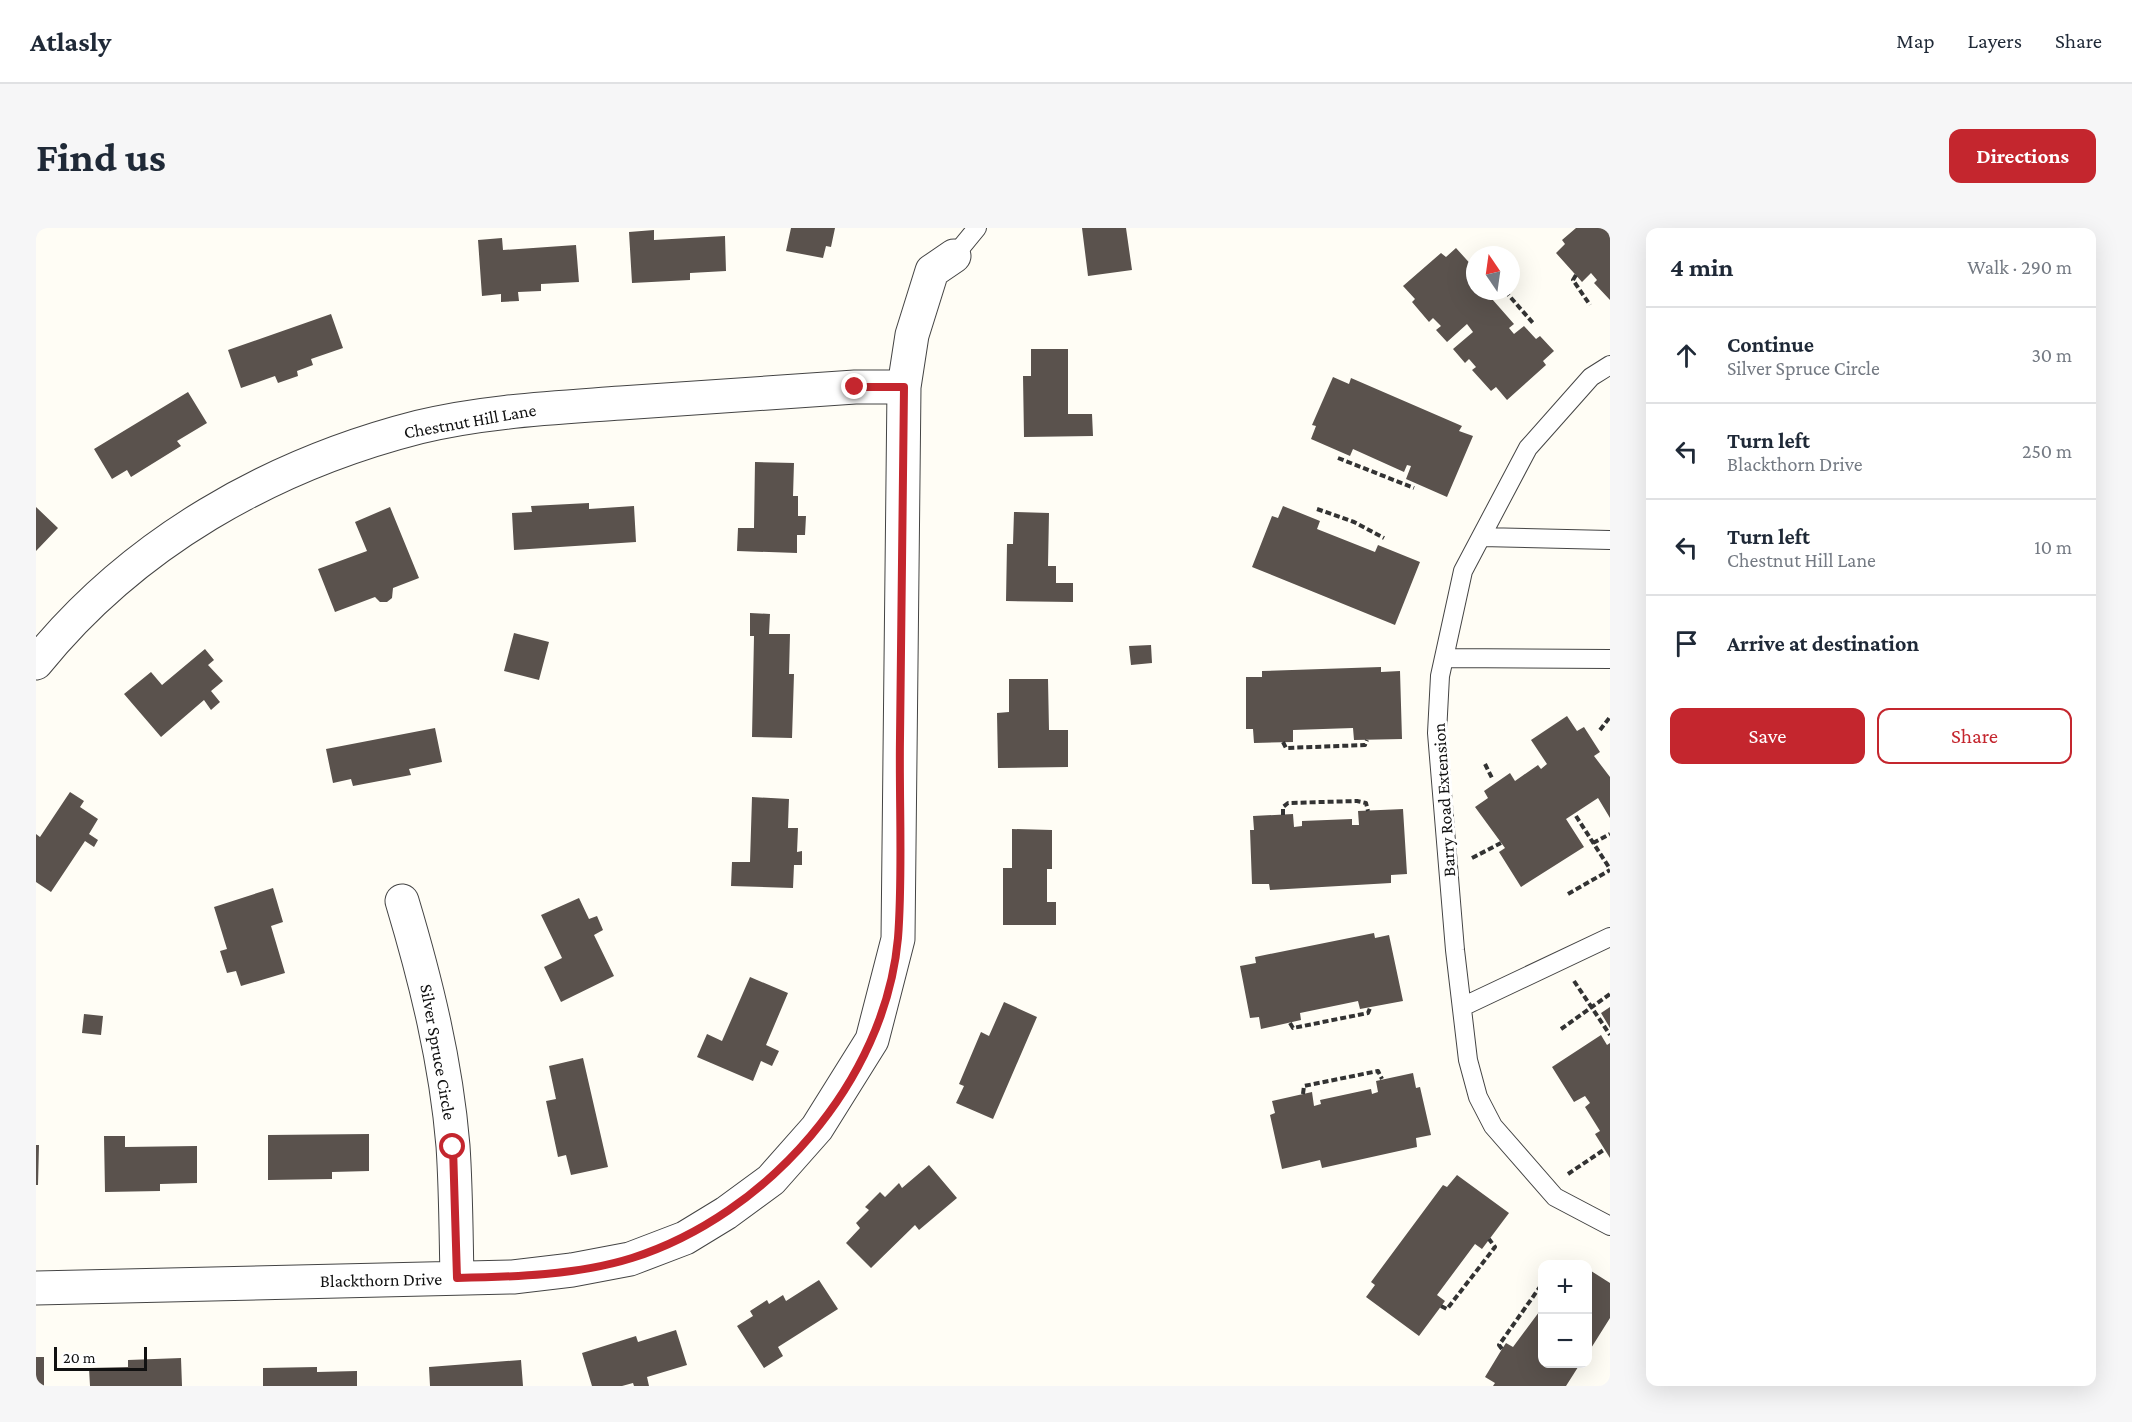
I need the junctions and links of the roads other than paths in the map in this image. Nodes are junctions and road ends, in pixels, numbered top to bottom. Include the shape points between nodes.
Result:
1 (977, 228) edge
2 (954, 256) joint
3 (1610, 365) edge
4 (904, 387) junction
5 (1481, 537) junction
6 (1610, 540) edge
7 (1445, 658) junction
8 (1610, 659) edge
9 (36, 663) edge
10 (402, 901) dead end
11 (1610, 937) edge
12 (1462, 1006) junction
13 (1610, 1226) edge
14 (457, 1278) junction
15 (36, 1288) edge

1 - 2 lane
2 - 4 street, Blackthorn Drive via 932,271 912,335
3 - 5 lane, Barry Road Extension via 1591,377 1528,448
4 - 9 street, Chestnut Hill Lane via 511,411 419,427 338,452 252,488 191,523 120,577
4 - 14 street, Blackthorn Drive via 898,939 872,1040 817,1128 771,1180 685,1238 630,1259 572,1270
5 - 6 lane
5 - 7 lane, Barry Road Extension via 1463,571
7 - 8 lane
7 - 12 lane, Barry Road Extension via 1440,676 1437,733
10 - 14 street, Silver Spruce Circle via 426,980 445,1084 453,1147
11 - 12 lane
12 - 13 lane, Barry Road Extension via 1471,1069 1478,1096 1493,1126 1555,1197
14 - 15 street, Blackthorn Drive

